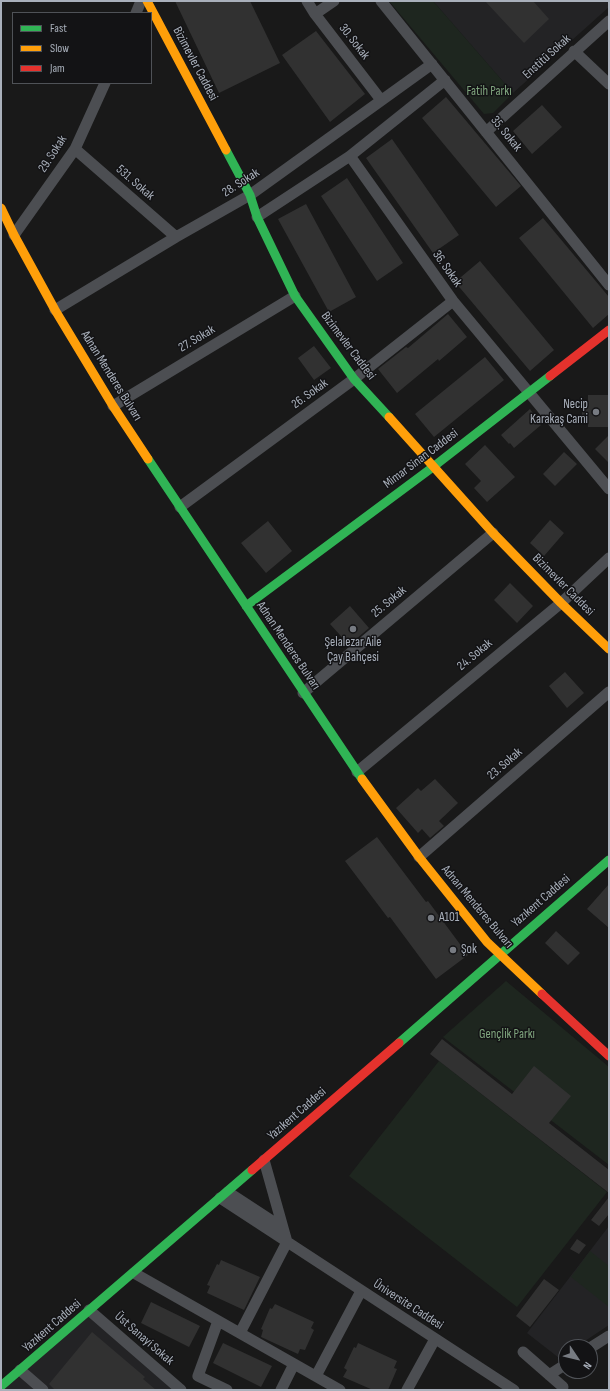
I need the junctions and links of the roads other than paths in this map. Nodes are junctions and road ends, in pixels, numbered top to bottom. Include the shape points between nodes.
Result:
1 (141, 1) edge
2 (147, 1) edge
3 (307, 1) edge
4 (334, 1) edge
5 (381, 1) edge
6 (136, 12) edge
7 (315, 14) junction
8 (609, 21) edge
9 (574, 51) junction
10 (432, 64) junction
11 (444, 80) junction
12 (105, 84) edge
13 (609, 84) edge
14 (381, 100) junction
15 (486, 132) junction
16 (75, 149) junction
17 (350, 156) junction
18 (250, 195) junction
19 (1, 208) edge
20 (258, 217) junction
21 (14, 235) junction
22 (176, 238) junction
23 (609, 285) edge
24 (295, 296) junction
25 (453, 301) junction
26 (55, 310) junction
27 (609, 330) edge
28 (354, 379) junction
29 (528, 392) junction
30 (113, 406) junction
31 (433, 467) junction
32 (607, 483) edge
33 (180, 507) junction
34 (493, 533) junction
35 (609, 558) edge
36 (561, 603) junction
37 (246, 606) junction
38 (609, 649) edge
39 (609, 692) edge
40 (303, 693) junction
41 (357, 772) junction
42 (419, 857) junction
43 (609, 860) edge
44 (499, 955) junction
45 (609, 1056) edge
46 (264, 1160) junction
47 (224, 1195) junction
48 (283, 1228) junction
49 (287, 1242) junction
50 (134, 1273) junction
51 (361, 1291) junction
52 (89, 1310) junction
53 (218, 1321) junction
54 (240, 1333) junction
55 (609, 1336) edge
56 (435, 1339) junction
57 (598, 1343) edge
58 (523, 1352) dead end
59 (294, 1364) junction
60 (20, 1370) junction
61 (558, 1370) edge
62 (550, 1375) junction
63 (316, 1376) junction
64 (1, 1386) edge
65 (563, 1387) dead end
66 (43, 1390) edge
67 (181, 1390) edge
68 (227, 1390) edge
69 (281, 1390) edge
70 (340, 1390) edge
71 (407, 1390) edge
72 (514, 1390) edge

1 - 6 street
2 - 18 street, Bizimevler Caddesi
3 - 7 street, 30. Sokak
4 - 7 street
5 - 10 street, 35. Sokak
7 - 14 street, 30. Sokak
8 - 9 street, Enstitü Sokak
9 - 13 street
9 - 15 street, Enstitü Sokak
10 - 11 street, 35. Sokak
10 - 14 street, 28. Sokak
11 - 15 street, 35. Sokak
11 - 17 street
12 - 16 street, 29. Sokak
14 - 18 street, 28. Sokak
15 - 23 street, 35. Sokak
16 - 21 street, 29. Sokak
16 - 22 street, 531. Sokak
17 - 20 street
17 - 25 street, 36. Sokak
18 - 20 street, Bizimevler Caddesi
18 - 22 street, 28. Sokak
19 - 21 street, Adnan Menderes Bulvarı
20 - 24 street, Bizimevler Caddesi
21 - 26 street, Adnan Menderes Bulvarı
22 - 26 street, 28. Sokak
24 - 28 street, Bizimevler Caddesi
24 - 30 street, 27. Sokak
25 - 28 street, 26. Sokak
25 - 29 street, 36. Sokak
26 - 30 street, Adnan Menderes Bulvarı
27 - 29 street, Mimar Sinan Caddesi
28 - 31 street, Bizimevler Caddesi
28 - 33 street, 26. Sokak
29 - 31 street, Mimar Sinan Caddesi
29 - 32 street, 36. Sokak
30 - 33 street, Adnan Menderes Bulvarı
31 - 34 street, Bizimevler Caddesi
31 - 37 street, Mimar Sinan Caddesi
33 - 37 street, Adnan Menderes Bulvarı
34 - 36 street, Bizimevler Caddesi
34 - 40 street, 25. Sokak
35 - 36 street, 24. Sokak
36 - 38 street, Bizimevler Caddesi
36 - 41 street, 24. Sokak
37 - 40 street, Adnan Menderes Bulvarı
39 - 42 street, 23. Sokak
40 - 41 street, Adnan Menderes Bulvarı
41 - 42 street, Adnan Menderes Bulvarı
42 - 44 street, Adnan Menderes Bulvarı
43 - 44 street, Yazıkent Caddesi
44 - 45 street, Adnan Menderes Bulvarı
44 - 46 street, Yazıkent Caddesi
46 - 47 street, Yazıkent Caddesi
46 - 48 street
47 - 48 street
47 - 49 street, Üniversite Caddesi
47 - 50 street, Yazıkent Caddesi
48 - 49 street
49 - 51 street, Üniversite Caddesi
49 - 54 street
50 - 52 street, Yazıkent Caddesi
50 - 53 street
51 - 56 street, Üniversite Caddesi
51 - 63 street
52 - 60 street, Yazıkent Caddesi
52 - 67 street, Üst Sanayi Sokak
53 - 54 street
53 - 68 street via 198,1376
54 - 59 street
55 - 57 street
56 - 71 street
56 - 72 street, Üniversite Caddesi
58 - 62 street
59 - 63 street
59 - 69 street
60 - 64 street, Yazıkent Caddesi
60 - 66 street
61 - 62 street
62 - 65 street
63 - 70 street

